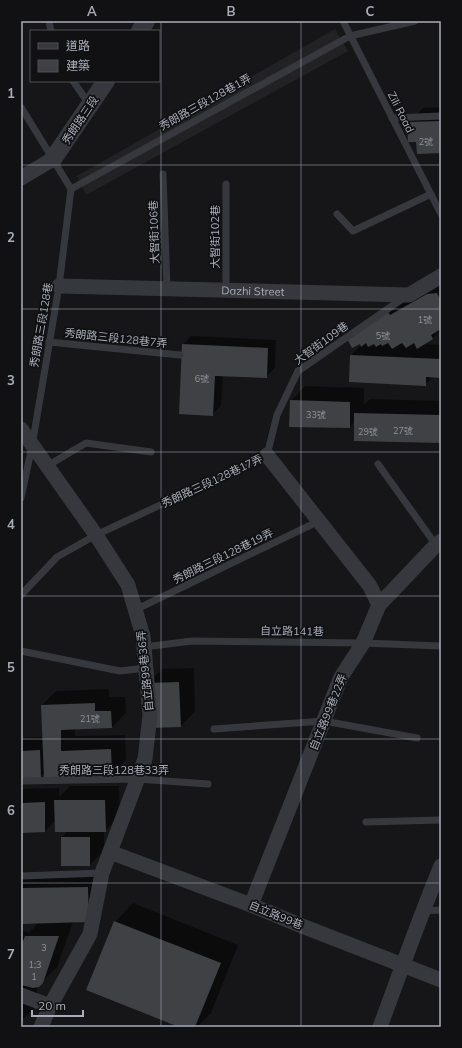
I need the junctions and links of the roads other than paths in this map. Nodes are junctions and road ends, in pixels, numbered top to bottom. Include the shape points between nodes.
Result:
1 (146, 21) edge
2 (343, 21) edge
3 (415, 21) edge
4 (141, 30) edge
5 (350, 36) junction
6 (74, 82) edge
7 (105, 82) edge
8 (90, 105) junction
9 (21, 107) edge
10 (441, 116) edge
11 (392, 118) junction
12 (53, 159) junction
13 (163, 174) dead end
14 (21, 178) edge
15 (226, 184) dead end
16 (71, 189) junction
17 (431, 194) junction
18 (337, 214) dead end
19 (441, 214) edge
20 (441, 276) edge
21 (59, 286) junction
22 (167, 289) junction
23 (226, 290) junction
24 (409, 295) junction
25 (50, 342) junction
26 (180, 355) dead end
27 (21, 429) edge
28 (32, 446) junction
29 (151, 452) dead end
30 (267, 454) junction
31 (378, 464) dead end
32 (46, 466) junction
33 (21, 498) edge
34 (319, 521) junction
35 (96, 535) junction
36 (438, 543) edge
37 (21, 596) edge
38 (379, 605) junction
39 (135, 610) junction
40 (363, 643) junction
41 (441, 646) edge
42 (144, 648) junction
43 (21, 651) edge
44 (146, 668) junction
45 (324, 721) junction
46 (214, 729) dead end
47 (417, 738) dead end
48 (137, 779) junction
49 (21, 781) edge
50 (208, 784) dead end
51 (441, 820) edge
52 (366, 822) dead end
53 (110, 852) junction
54 (441, 866) edge
55 (102, 873) junction
56 (21, 876) edge
57 (250, 905) junction
58 (441, 910) edge
59 (423, 911) junction
60 (403, 965) junction
61 (441, 980) edge
62 (21, 995) edge
63 (50, 1006) junction
64 (41, 1027) edge
65 (380, 1027) edge

1 - 4 street
2 - 5 lane, Zili Road
3 - 5 lane, 秀朗路三段128巷1弄
5 - 11 lane, Zili Road
5 - 16 lane, 秀朗路三段128巷1弄
6 - 8 lane
7 - 8 street, 秀朗路三段
8 - 12 street, 秀朗路三段
9 - 12 lane
10 - 11 lane
11 - 17 lane, Zili Road
12 - 14 street
12 - 16 lane
13 - 22 lane, 大智街106巷
15 - 23 lane, 大智街102巷
16 - 21 lane, 秀朗路三段128巷
17 - 18 lane via 354,231
17 - 19 lane, Zili Road
20 - 24 street
21 - 22 street, Dazhi Street
21 - 25 lane, 秀朗路三段128巷
22 - 23 street, Dazhi Street
23 - 24 street, Dazhi Street
24 - 30 lane, 大智街109巷 via 298,371 277,415
25 - 26 lane, 秀朗路三段128巷7弄
25 - 28 lane, 秀朗路三段128巷
27 - 28 street, 自立路99巷36弄
28 - 32 street, 自立路99巷36弄
28 - 33 lane, 秀朗路三段128巷
29 - 32 lane via 86,443
30 - 34 street, 秀朗路三段128巷17弄
30 - 35 lane, 秀朗路三段128巷17弄
31 - 36 lane
32 - 35 street, 自立路99巷36弄
34 - 38 street, 秀朗路三段128巷17弄 via 370,586
34 - 39 lane, 秀朗路三段128巷19弄
35 - 37 lane, 秀朗路三段128巷17弄 via 57,557
35 - 39 street, 自立路99巷36弄 via 128,585
36 - 38 street, 自立路99巷22弄
38 - 40 street, 自立路99巷22弄
39 - 42 street, 自立路99巷36弄
40 - 41 lane, 自立路141巷
40 - 42 lane, 自立路141巷 via 192,640
40 - 45 street, 自立路99巷22弄 via 341,677
42 - 44 street, 自立路99巷36弄
43 - 44 lane via 120,671
44 - 48 street, 自立路99巷36弄 via 150,715 145,759
45 - 46 lane
45 - 47 lane
45 - 57 street, 自立路99巷22弄
48 - 49 lane, 秀朗路三段128巷33弄
48 - 50 lane, 秀朗路三段128巷33弄
48 - 53 street, 自立路99巷36弄
51 - 52 lane
53 - 55 street, 自立路99巷36弄
53 - 57 street, 自立路99巷
54 - 59 street
55 - 56 lane
55 - 63 street, 自立路99巷36弄 via 90,934
57 - 60 street, 自立路99巷
58 - 59 lane
59 - 60 street
60 - 61 street, 自立路99巷
60 - 65 street
62 - 63 street
63 - 64 street, 自立路99巷36弄

